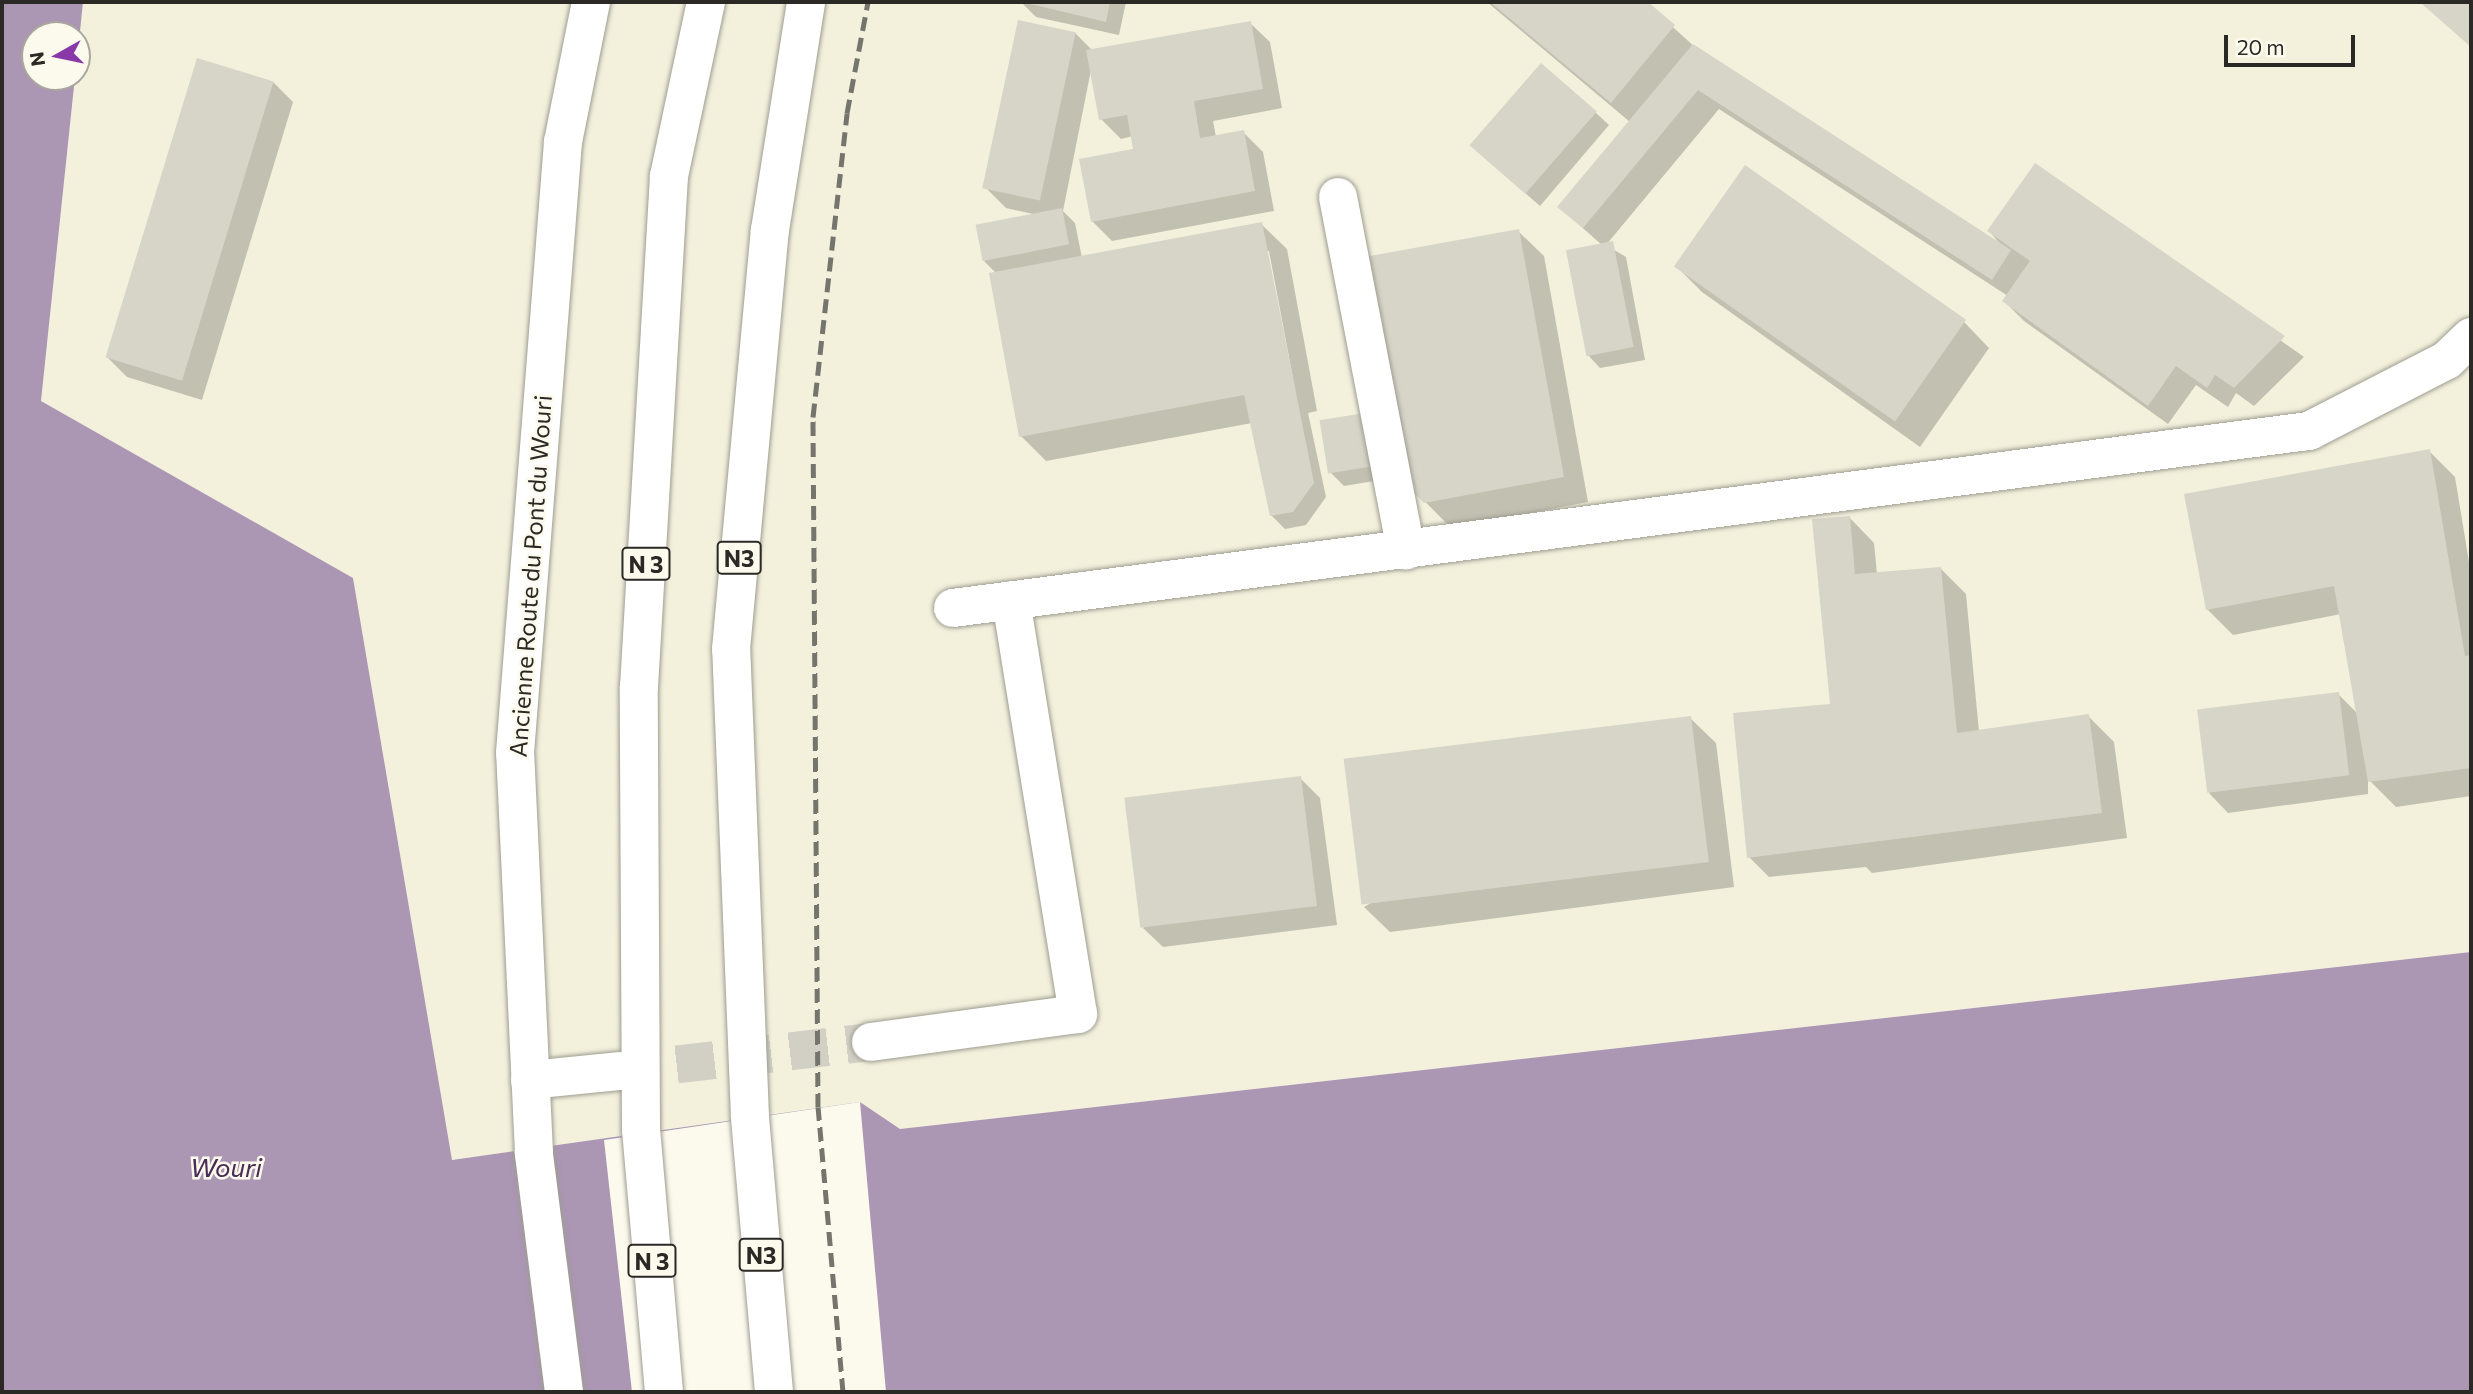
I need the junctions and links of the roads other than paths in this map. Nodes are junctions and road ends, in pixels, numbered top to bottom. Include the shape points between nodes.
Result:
1 (591, 2) edge
2 (706, 2) edge
3 (806, 2) edge
4 (1338, 197) dead end
5 (2471, 337) edge
6 (1406, 551) junction
7 (1011, 600) junction
8 (953, 608) dead end
9 (871, 1042) tunnel mouth
10 (620, 1071) tunnel mouth
11 (530, 1080) junction
12 (564, 1392) edge
13 (664, 1392) edge
14 (774, 1392) edge

1 - 11 main road, Ancienne Route du Pont du Wouri via 563,142 515,753
2 - 13 main road, N 3 via 669,176 640,659 641,1130
3 - 14 main road, N3 via 770,230 731,649 750,1117
4 - 6 main road
5 - 6 main road via 2447,360 2309,431
6 - 7 main road
7 - 8 main road
7 - 9 main road via 1078,1014
10 - 11 main road
11 - 12 main road, Ancienne Route du Pont du Wouri via 534,1153

